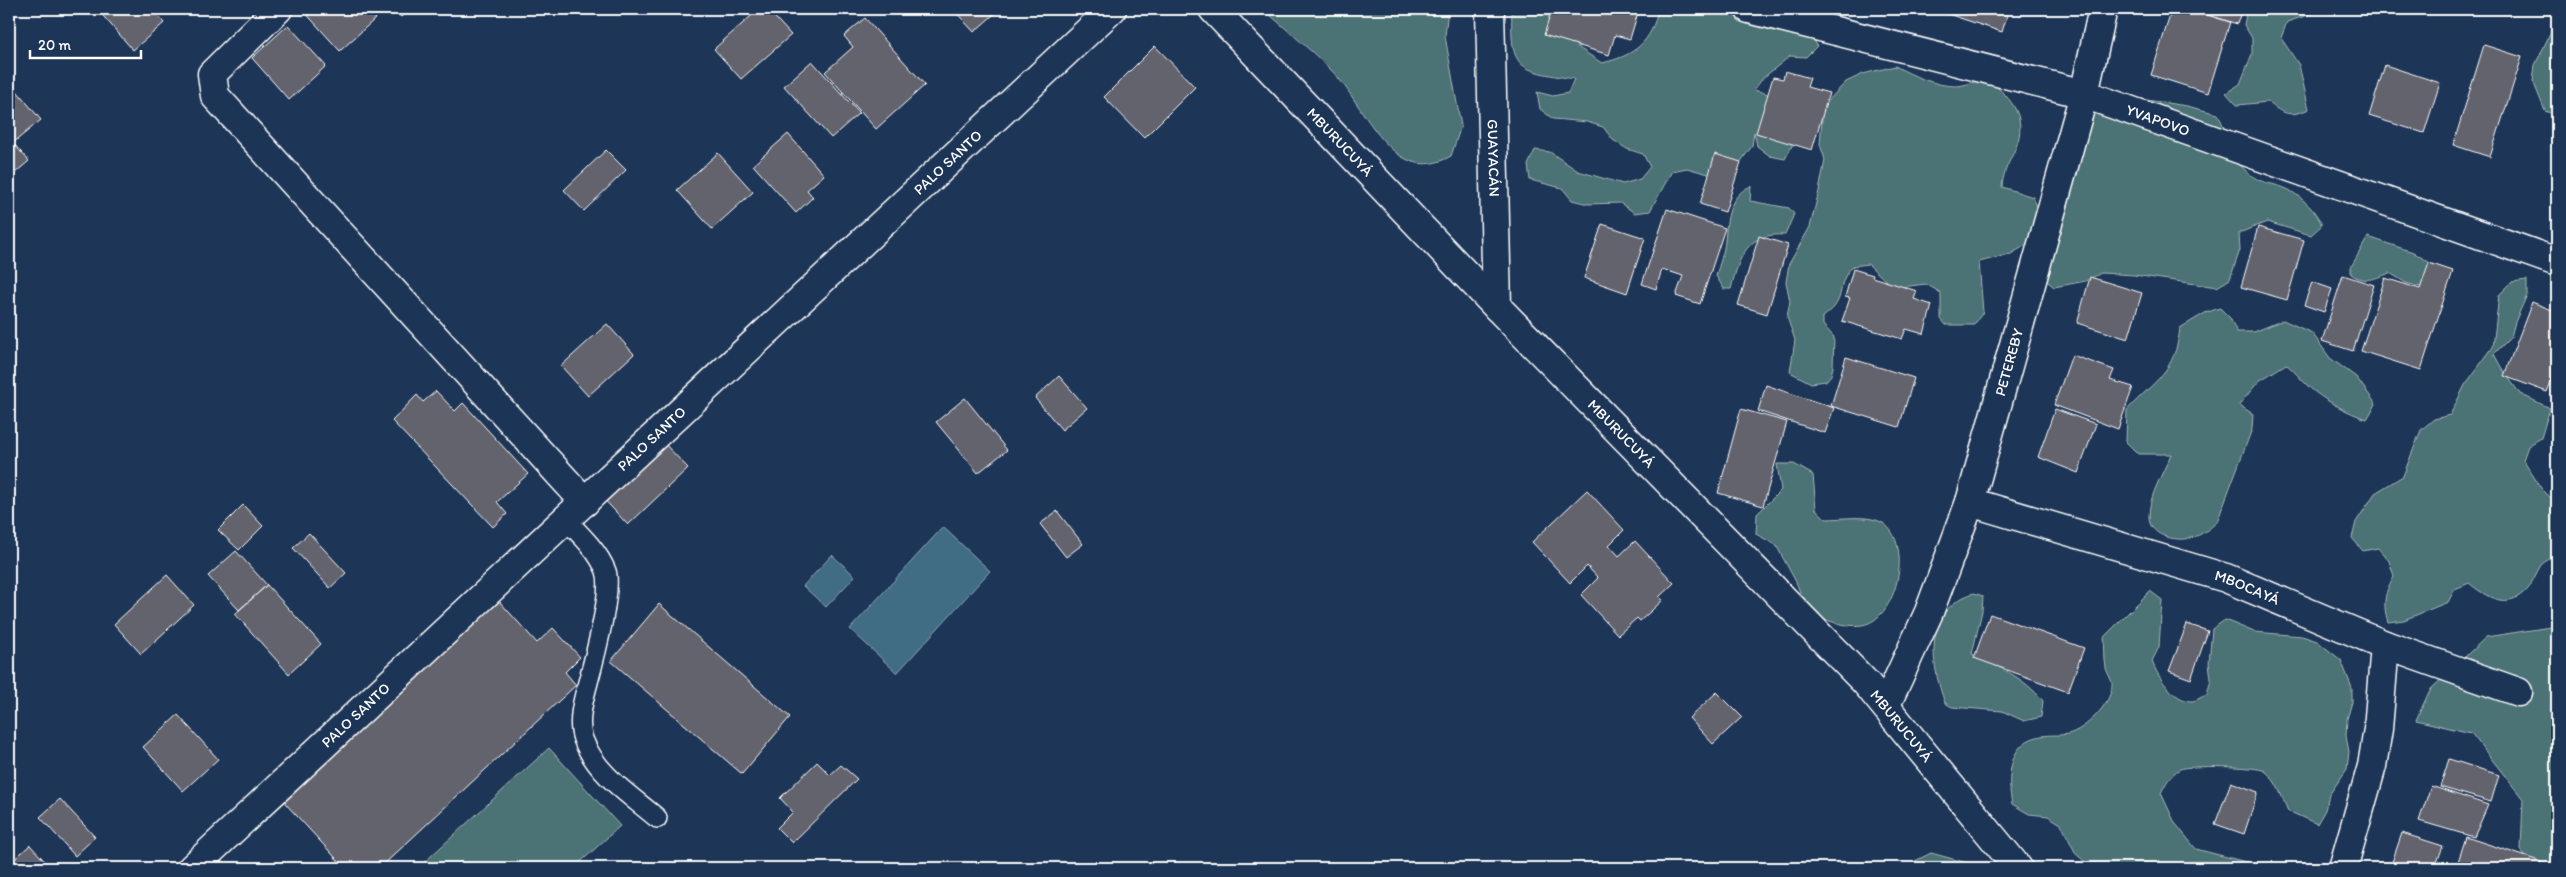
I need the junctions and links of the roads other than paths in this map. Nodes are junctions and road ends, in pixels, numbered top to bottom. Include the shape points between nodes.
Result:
1 (278, 9) edge
2 (1112, 9) edge
3 (1213, 9) edge
4 (1490, 9) edge
5 (1749, 9) edge
6 (2103, 9) edge
7 (2084, 94) junction
8 (2557, 262) edge
9 (1498, 307) junction
10 (1970, 502) junction
11 (576, 511) junction
12 (2385, 645) junction
13 (2518, 692) dead end
14 (1886, 705) junction
15 (657, 818) dead end
16 (192, 868) edge
17 (2018, 868) edge
18 (2343, 868) edge

1 - 11 street via 212,74 215,96
2 - 11 street, PALO SANTO
3 - 9 street, MBURUCUYÁ
4 - 9 street, GUAYACÁN
5 - 7 street, YVAPOVO
6 - 7 street, PETEREBY
7 - 8 street, YVAPOVO
7 - 10 street, PETEREBY
9 - 14 street, MBURUCUYÁ
10 - 12 street, MBOCAYÁ via 2226,578
10 - 14 street, PETEREBY via 1929,612
11 - 15 lane via 586,539 606,571 607,590 582,705 582,738 602,773
11 - 16 street, PALO SANTO
12 - 13 street, MBOCAYÁ
12 - 18 street via 2372,766
14 - 17 street, MBURUCUYÁ

